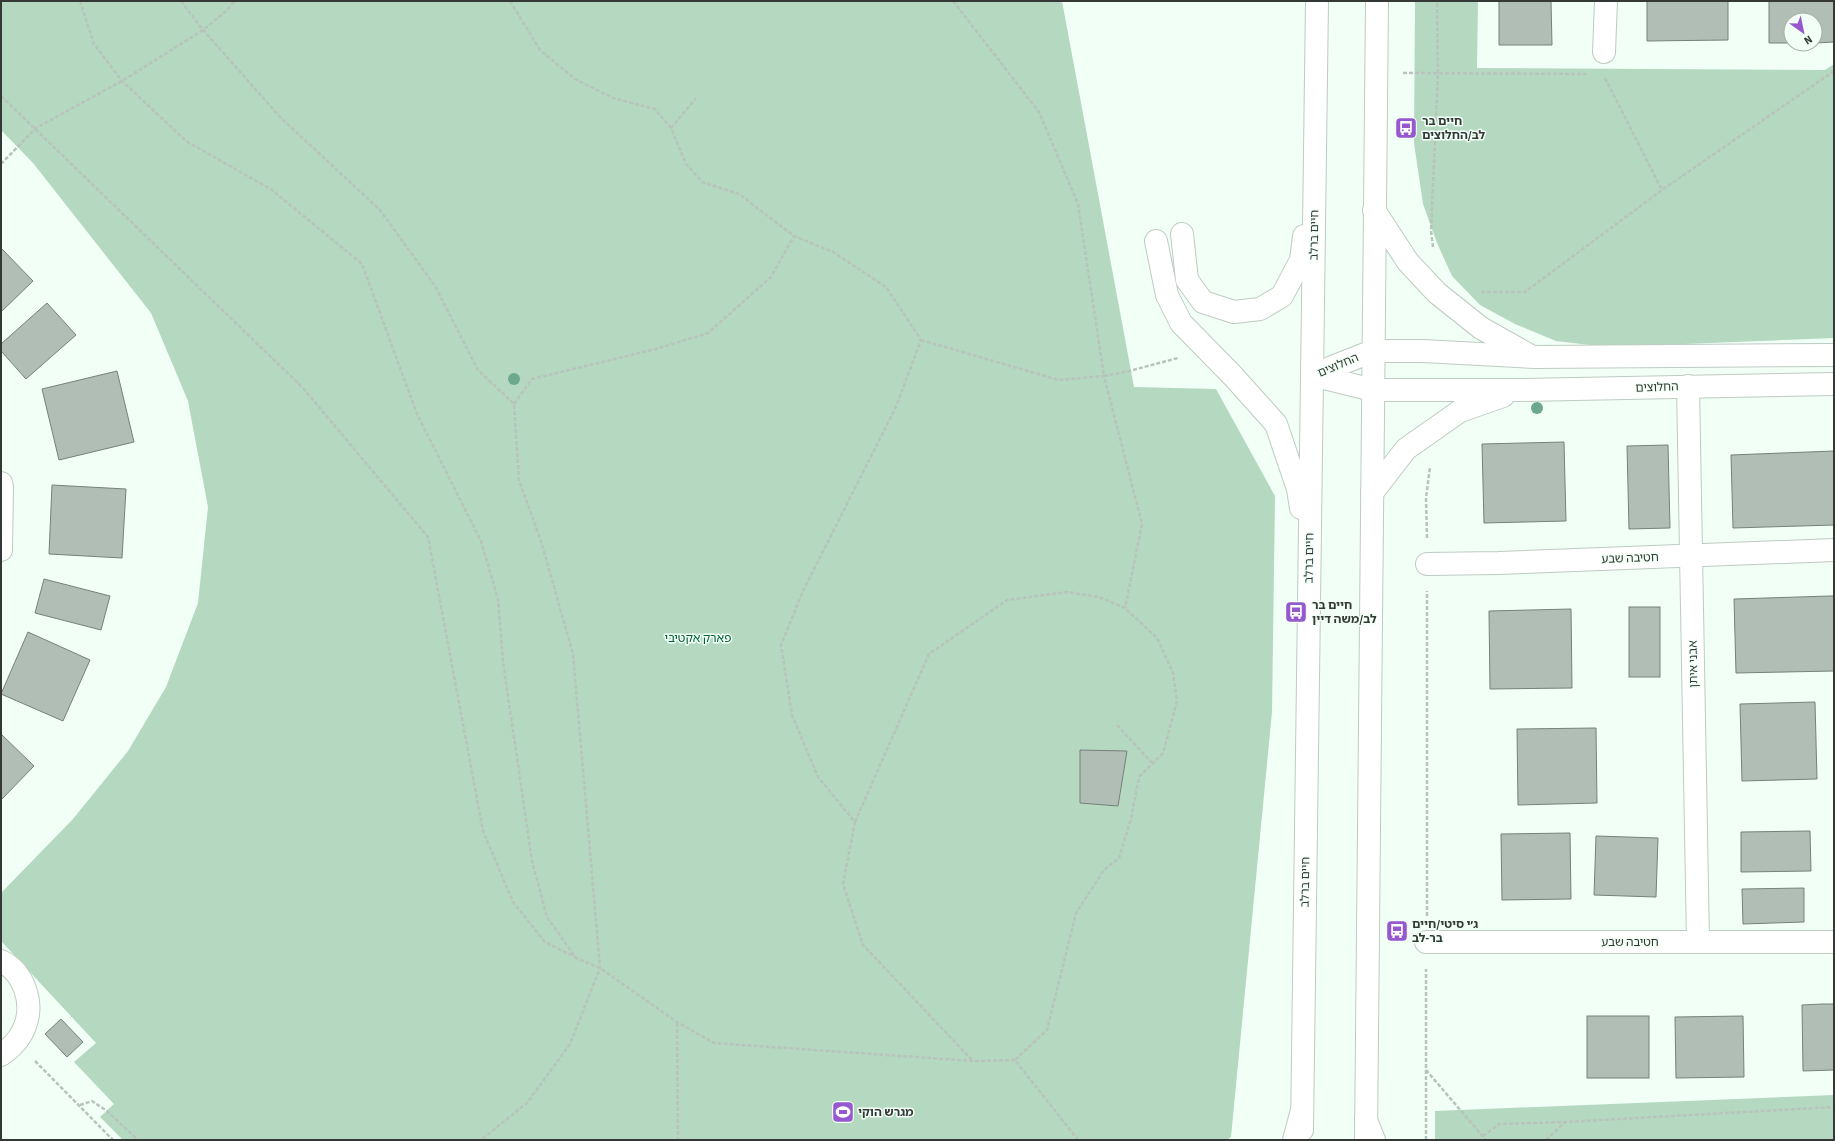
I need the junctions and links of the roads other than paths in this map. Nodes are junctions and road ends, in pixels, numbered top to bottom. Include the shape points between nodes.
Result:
1 (1317, 1) edge
2 (1376, 1) edge
3 (1606, 1) edge
4 (1604, 52) road end
5 (1315, 150) junction
6 (1374, 210) junction
7 (1182, 234) dead end
8 (1156, 241) dead end
9 (1373, 351) junction
10 (1834, 355) edge
11 (1534, 357) junction
12 (1312, 374) junction
13 (1834, 384) edge
14 (1688, 386) junction
15 (1373, 390) junction
16 (1519, 390) junction
17 (1, 483) edge
18 (1372, 493) junction
19 (1, 550) edge
20 (1834, 550) edge
21 (1310, 556) junction
22 (1692, 556) junction
23 (1427, 564) road end
24 (1426, 942) road end
25 (1698, 942) junction
26 (1834, 942) edge
27 (1, 961) edge
28 (8, 1048) edge
29 (1302, 1110) junction
30 (1366, 1130) edge
31 (1294, 1140) edge
32 (1302, 1140) edge
33 (1374, 1140) edge

1 - 5 street, חיים ברלב
2 - 6 street
3 - 4 street
5 - 7 street via 1301,260 1282,296 1260,309 1234,312 1203,302 1188,280
5 - 12 street, חיים ברלב
6 - 9 street
6 - 11 street via 1408,262 1437,293 1481,328
8 - 21 street via 1167,296 1181,323 1276,424 1298,489
9 - 11 street, החלוצים
9 - 12 street, החלוצים
9 - 15 street
10 - 11 street, החלוצים
12 - 15 street, החלוצים
12 - 21 street, חיים ברלב
13 - 14 street, החלוצים
14 - 16 street, החלוצים
14 - 22 street, אבני איתן
15 - 16 street, החלוצים
15 - 18 street
16 - 18 street via 1460,411 1435,428 1406,449
17 - 19 street
18 - 30 street
20 - 22 street, חטיבה שבע
21 - 29 street, חיים ברלב
22 - 23 street, חטיבה שבע
22 - 25 street, אבני איתן
24 - 25 street, חטיבה שבע
25 - 26 street, חטיבה שבע
27 - 28 street via 18,975 26,991 28,1008 25,1026
29 - 31 street
29 - 32 street, חיים ברלב
30 - 33 street

